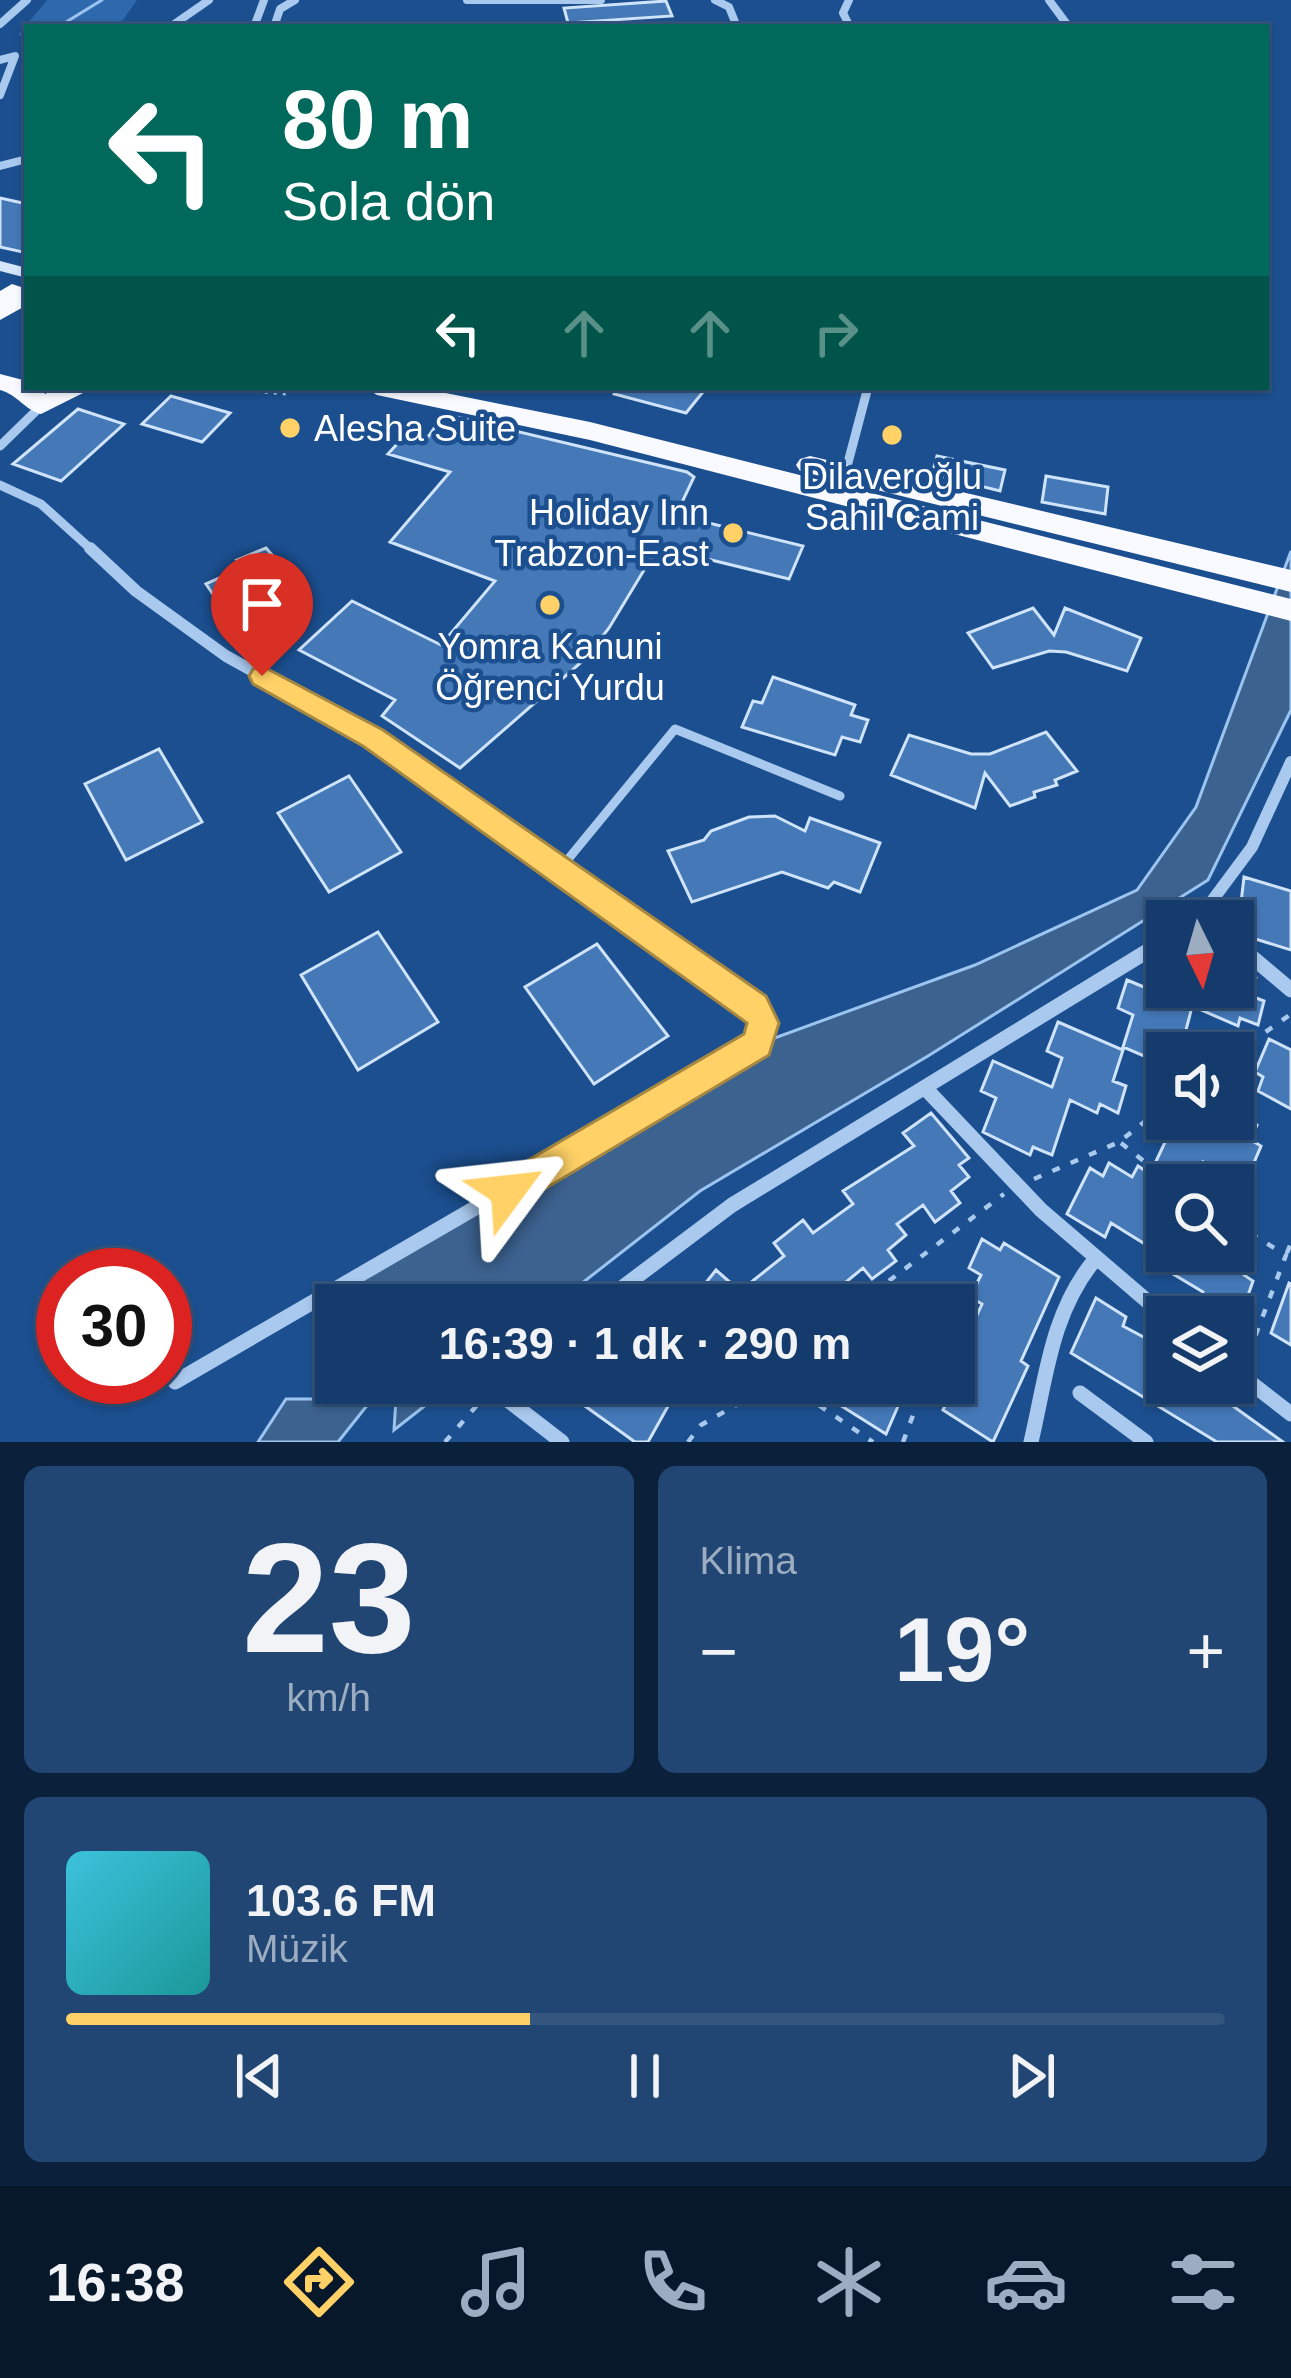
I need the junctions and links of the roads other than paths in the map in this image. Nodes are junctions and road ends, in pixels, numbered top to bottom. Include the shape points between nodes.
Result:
1 (27, 0) edge
2 (208, 0) edge
3 (295, 0) edge
4 (467, 0) edge
5 (601, 0) edge
6 (715, 0) edge
7 (0, 24) edge
8 (174, 24) edge
9 (275, 24) edge
10 (736, 24) edge
11 (0, 60) edge
12 (0, 95) edge
13 (0, 266) edge
14 (13, 293) edge
15 (392, 390) edge
16 (494, 390) edge
17 (865, 390) edge
18 (43, 396) edge
19 (0, 446) edge
20 (845, 474) junction
21 (0, 485) edge
22 (1160, 564) junction
23 (1291, 581) edge
24 (1291, 610) edge
25 (1291, 762) edge
26 (840, 796) dead end
27 (560, 869) junction
28 (1217, 900) edge
29 (1146, 952) edge
30 (1254, 959) edge
31 (1291, 990) edge
32 (926, 1089) junction
33 (1093, 1262) junction
34 (627, 1284) edge
35 (1146, 1302) edge
36 (192, 1372) edge
37 (1254, 1385) edge
38 (1080, 1394) dead end
39 (517, 1404) edge
40 (1291, 1414) edge
41 (562, 1442) edge
42 (1030, 1442) edge
43 (1146, 1442) edge

1 - 7 street
2 - 8 street
3 - 9 street
4 - 5 street
6 - 10 street
11 - 12 street via 15,56
13 - 14 main road
15 - 22 highway
16 - 20 highway
17 - 20 street
18 - 19 street
20 - 22 highway
21 - 27 street via 41,504 136,591 226,656 373,738
22 - 23 highway
22 - 24 highway
25 - 28 street
26 - 27 lane via 675,729
27 - 36 street via 754,1006 763,1023 758,1044
29 - 32 street
30 - 31 street
32 - 33 street
32 - 34 street via 732,1205
33 - 35 street
33 - 42 street via 1057,1324
37 - 40 street
38 - 43 street
39 - 41 street

